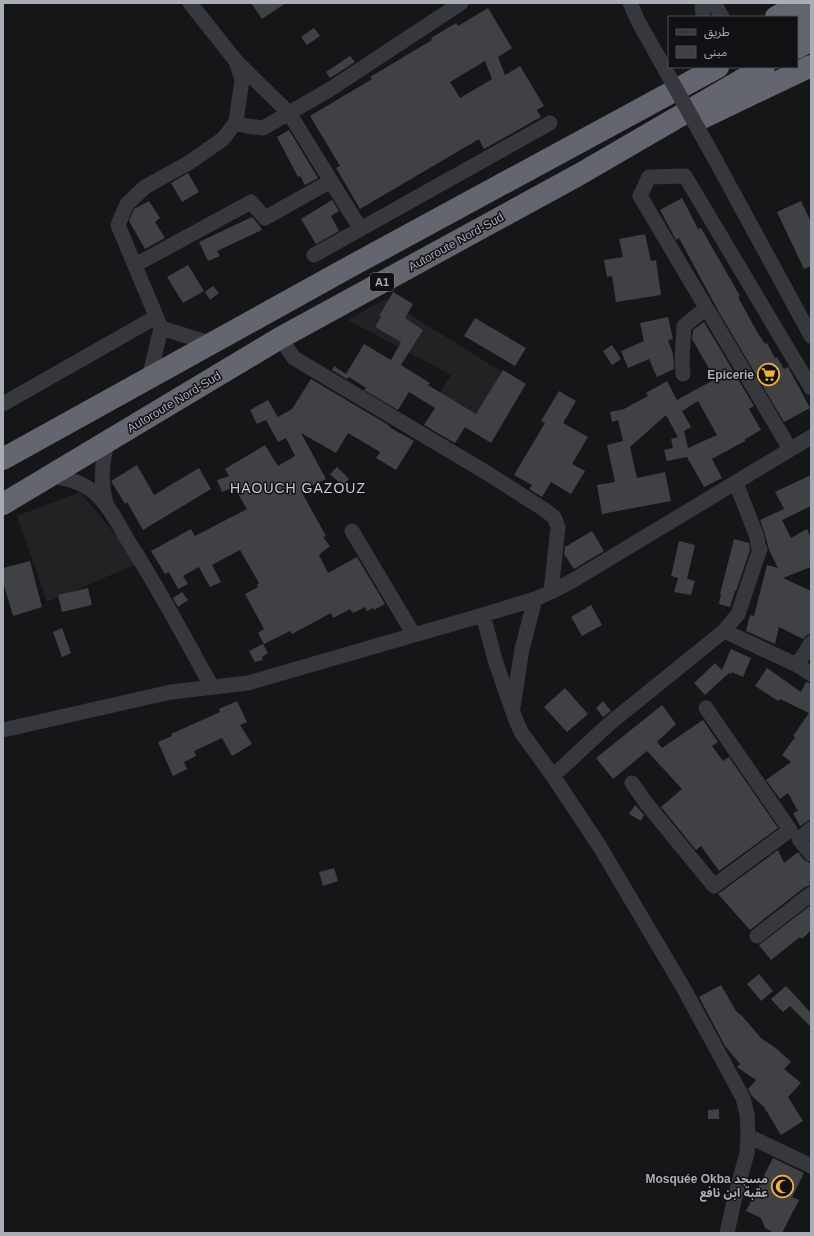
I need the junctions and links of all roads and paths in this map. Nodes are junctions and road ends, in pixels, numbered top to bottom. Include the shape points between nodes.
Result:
1 (190, 3) edge
2 (461, 3) edge
3 (630, 3) edge
4 (702, 3) edge
5 (714, 3) edge
6 (800, 3) edge
7 (703, 16) edge
8 (721, 16) edge
9 (778, 16) edge
10 (811, 16) edge
11 (798, 23) edge
12 (811, 40) edge
13 (798, 47) edge
14 (236, 61) junction
15 (811, 66) edge
16 (762, 68) edge
17 (701, 72) edge
18 (289, 113) junction
19 (236, 122) junction
20 (550, 123) dead end
21 (580, 174) junction
22 (331, 181) junction
23 (360, 228) junction
24 (314, 255) dead end
25 (135, 265) junction
26 (706, 308) junction
27 (159, 323) junction
28 (811, 336) edge
29 (280, 338) junction
30 (211, 343) junction
31 (683, 374) dead end
32 (148, 378) junction
33 (811, 388) edge
34 (3, 404) edge
35 (811, 437) edge
36 (108, 441) junction
37 (790, 449) junction
38 (3, 459) edge
39 (51, 476) junction
40 (736, 482) junction
41 (5, 504) edge
42 (106, 505) junction
43 (352, 531) dead end
44 (552, 592) junction
45 (535, 599) junction
46 (483, 616) junction
47 (724, 631) junction
48 (414, 635) junction
49 (811, 643) edge
50 (797, 665) junction
51 (811, 674) edge
52 (212, 687) junction
53 (706, 708) dead end
54 (512, 710) junction
55 (3, 730) edge
56 (553, 776) junction
57 (632, 783) dead end
58 (811, 830) edge
59 (794, 835) junction
60 (811, 854) edge
61 (811, 894) edge
62 (757, 936) dead end
63 (748, 1136) junction
64 (811, 1166) edge
65 (727, 1233) edge

1 - 14 street
2 - 18 street via 329,90
3 - 28 street, bridge
4 - 7 street
5 - 8 street
6 - 9 highway
10 - 11 highway
12 - 13 highway
14 - 18 street
14 - 19 street via 242,80
15 - 21 highway
16 - 21 highway, Autoroute Nord-Sud / A1
17 - 30 highway, A1
18 - 19 street via 263,128
18 - 22 street
19 - 25 street via 223,139 190,162 145,187 127,204 118,225
20 - 23 street
21 - 29 highway, Autoroute Nord-Sud / A1
22 - 23 street
22 - 25 street via 265,218 251,202
23 - 24 street
25 - 27 street
26 - 31 street via 684,326
26 - 33 street via 640,196 649,177 685,176
26 - 37 street
27 - 30 street
27 - 32 street
27 - 34 street
29 - 36 highway, Autoroute Nord-Sud / A1
29 - 44 street via 294,358 487,473 554,517 558,527
30 - 32 highway, A1
32 - 38 highway, A1
35 - 37 street
36 - 39 highway, Autoroute Nord-Sud / A1
36 - 42 street via 102,467
37 - 40 street
39 - 41 highway, Autoroute Nord-Sud / A1
39 - 42 street via 76,481 93,492
40 - 44 street
40 - 47 street via 760,549 738,614
42 - 52 street via 148,571
43 - 48 street
44 - 45 street
45 - 46 street
45 - 54 street via 522,649
46 - 48 street
46 - 54 street
47 - 50 street
47 - 56 street via 609,724
48 - 52 street via 248,683
49 - 50 street
50 - 51 street
52 - 55 street via 171,692
53 - 59 street
54 - 56 street via 525,738
56 - 63 street via 600,847 715,1045 743,1098
57 - 59 street via 714,886
58 - 59 street
59 - 60 street
61 - 62 street
63 - 64 street
63 - 65 street via 747,1153

